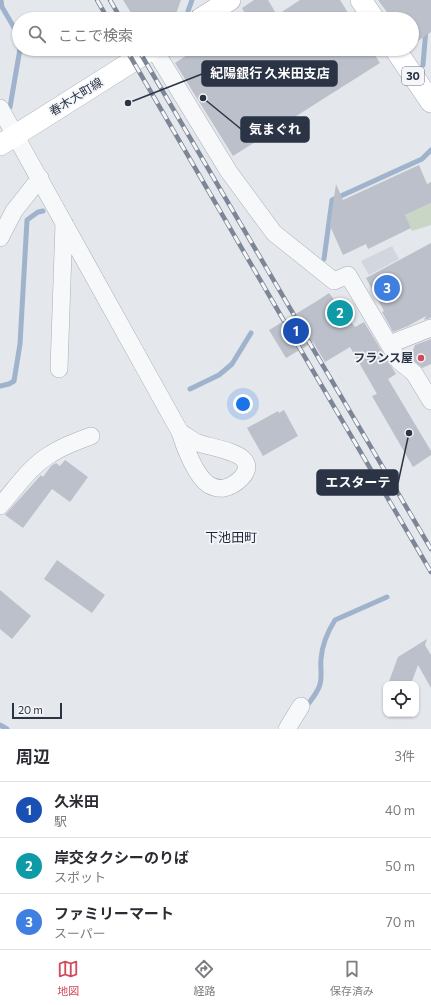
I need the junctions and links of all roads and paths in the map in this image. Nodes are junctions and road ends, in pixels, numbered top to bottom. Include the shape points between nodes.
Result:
1 (230, 0) edge
2 (361, 0) edge
3 (211, 12) edge
4 (369, 12) edge
5 (142, 56) edge
6 (157, 56) edge
7 (400, 56) edge
8 (431, 102) edge
9 (0, 108) edge
10 (8, 140) edge
11 (40, 178) junction
12 (64, 222) junction
13 (0, 238) edge
14 (431, 328) edge
15 (390, 344) junction
16 (59, 368) dead end
17 (431, 401) edge
18 (180, 432) junction
19 (91, 436) dead end
20 (210, 447) junction
21 (195, 467) junction
22 (0, 506) edge
23 (301, 706) dead end
24 (287, 729) edge

1 - 3 main road
2 - 4 main road
5 - 10 main road, 春木大町線
6 - 15 street via 229,172 274,233 334,281 348,275
7 - 8 main road, 30
9 - 10 street
10 - 11 street
11 - 12 street
11 - 13 street via 14,211
12 - 16 street
12 - 18 street
14 - 15 street
15 - 17 street via 399,360 414,373
18 - 20 street via 197,443
18 - 21 street via 183,445
19 - 22 street via 50,454 31,470
20 - 21 street via 196,458
20 - 21 street via 230,452 244,460 247,466 245,474 224,488 216,487 204,481
23 - 24 street

